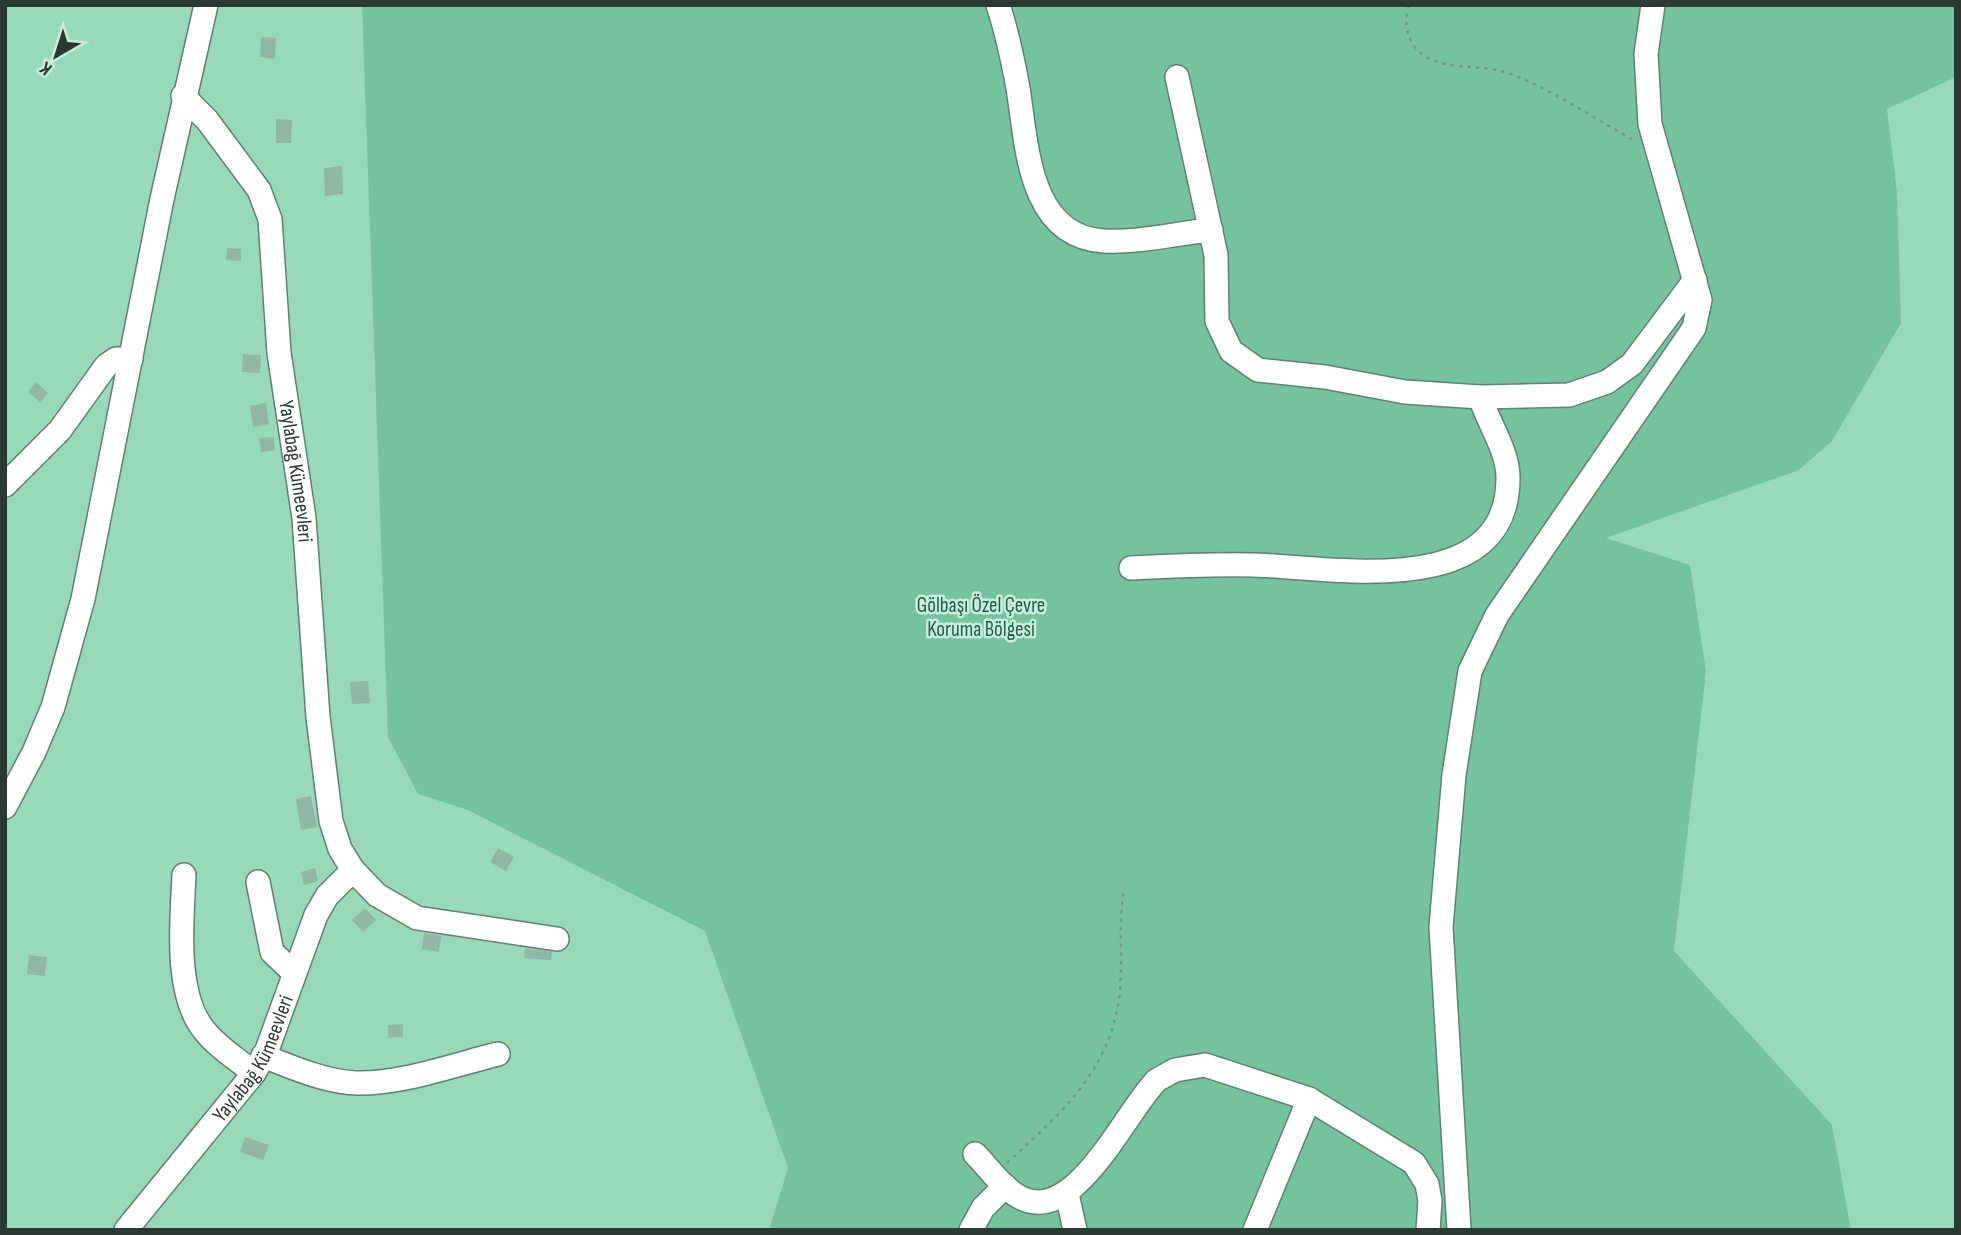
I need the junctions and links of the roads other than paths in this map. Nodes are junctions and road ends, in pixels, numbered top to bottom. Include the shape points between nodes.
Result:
1 (206, 5) edge
2 (998, 5) edge
3 (1653, 5) edge
4 (1177, 77) dead end
5 (183, 96) junction
6 (1211, 230) junction
7 (1695, 280) junction
8 (131, 359) junction
9 (1480, 397) junction
10 (5, 485) edge
11 (1131, 568) dead end
12 (5, 807) edge
13 (353, 870) junction
14 (184, 875) dead end
15 (258, 882) dead end
16 (557, 939) dead end
17 (294, 973) junction
18 (498, 1054) dead end
19 (259, 1064) junction
20 (1309, 1099) junction
21 (975, 1154) dead end
22 (1000, 1181) junction
23 (1067, 1194) junction
24 (1455, 1200) junction
25 (1430, 1201) junction
26 (126, 1230) edge
27 (971, 1230) edge
28 (1075, 1230) edge
29 (1255, 1230) edge
30 (1428, 1230) edge
31 (1459, 1230) edge

1 - 5 street
2 - 6 street via 1018,86 1026,151 1038,194 1056,219 1074,233 1104,241
3 - 7 street via 1646,54 1650,124
4 - 6 street
5 - 8 street
5 - 13 street, Yaylabağ Kümeevleri via 207,120 266,202 279,354 304,518 314,682 330,814 340,849
6 - 9 street via 1217,321 1226,343 1247,364 1271,373 1325,377 1405,392
7 - 9 street via 1642,352 1607,382 1569,395
7 - 24 street via 1700,300 1694,328 1497,615 1470,671 1454,775 1441,927
8 - 10 street via 116,359 106,366 60,430
8 - 12 street via 69,651 53,707
9 - 11 street via 1508,474 1506,498 1497,521 1475,549 1433,565 1389,572 1252,565
13 - 16 street, Yaylabağ Kümeevleri via 390,905 417,918
13 - 17 street, Yaylabağ Kümeevleri via 327,896
14 - 19 street via 185,984 191,1008 211,1038
15 - 17 street via 272,952
17 - 19 street, Yaylabağ Kümeevleri
18 - 19 street via 385,1081 354,1083
19 - 26 street, Yaylabağ Kümeevleri
20 - 23 street via 1215,1067 1194,1065 1175,1070 1150,1088
20 - 25 street via 1414,1163 1425,1179
20 - 29 street
21 - 22 street
22 - 23 street via 1018,1197 1038,1201
22 - 27 street
23 - 28 street
24 - 25 street
24 - 31 street
25 - 30 street

